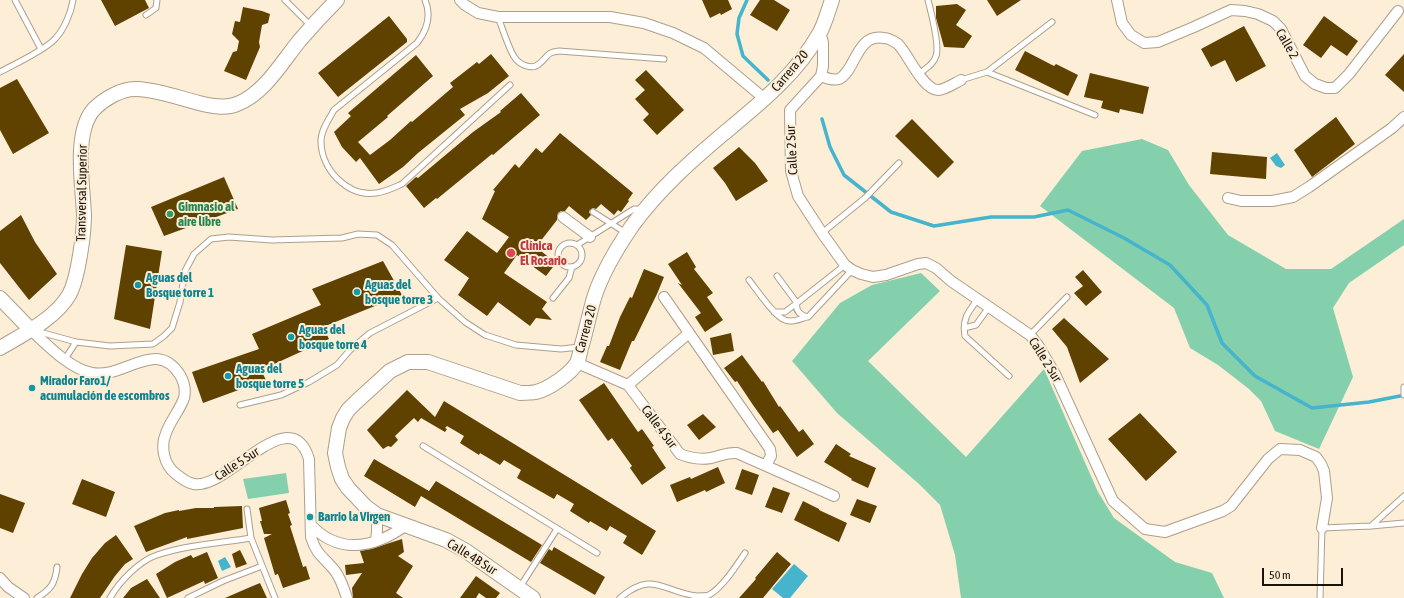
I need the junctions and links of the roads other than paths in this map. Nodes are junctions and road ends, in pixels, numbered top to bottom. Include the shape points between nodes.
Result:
1 (15, 0) edge
2 (74, 0) edge
3 (157, 0) edge
4 (285, 0) edge
5 (336, 0) edge
6 (425, 0) edge
7 (460, 0) edge
8 (832, 0) edge
9 (928, 0) edge
10 (1117, 0) edge
11 (1398, 11) dead end
12 (146, 15) dead end
13 (498, 17) junction
14 (1052, 22) dead end
15 (312, 27) junction
16 (820, 33) junction
17 (41, 49) junction
18 (664, 59) dead end
19 (0, 72) edge
20 (987, 72) junction
21 (919, 74) junction
22 (821, 76) junction
23 (961, 80) joint
24 (510, 85) dead end
25 (766, 100) junction
26 (1095, 115) dead end
27 (1404, 118) edge
28 (899, 163) dead end
29 (1228, 198) dead end
30 (643, 211) junction
31 (593, 212) dead end
32 (564, 217) dead end
33 (611, 225) junction
34 (822, 233) junction
35 (627, 234) junction
36 (590, 237) junction
37 (577, 245) junction
38 (572, 267) junction
39 (848, 268) junction
40 (777, 276) dead end
41 (749, 280) dead end
42 (664, 297) dead end
43 (1067, 297) dead end
44 (0, 298) edge
45 (438, 298) junction
46 (553, 298) dead end
47 (978, 299) junction
48 (797, 303) junction
49 (989, 307) junction
50 (774, 312) junction
51 (808, 317) junction
52 (964, 328) junction
53 (31, 330) junction
54 (689, 334) junction
55 (1030, 335) junction
56 (76, 342) junction
57 (582, 347) junction
58 (0, 348) edge
59 (65, 359) junction
60 (577, 362) junction
61 (1009, 376) dead end
62 (628, 385) junction
63 (1404, 387) edge
64 (1404, 395) edge
65 (240, 404) dead end
66 (423, 446) dead end
67 (766, 465) junction
68 (834, 496) dead end
69 (1404, 496) edge
70 (247, 509) dead end
71 (377, 515) junction
72 (1404, 523) edge
73 (311, 525) junction
74 (405, 526) junction
75 (1371, 526) junction
76 (557, 528) junction
77 (1322, 528) junction
78 (251, 538) junction
79 (376, 541) junction
80 (597, 553) dead end
81 (745, 553) dead end
82 (262, 566) junction
83 (57, 567) dead end
84 (0, 578) edge
85 (519, 588) junction
86 (347, 597) edge
87 (24, 598) edge
88 (37, 598) edge
89 (110, 598) edge
90 (188, 598) edge
91 (275, 598) edge
92 (533, 598) edge
93 (620, 598) edge
94 (1320, 598) edge

1 - 17 lane
2 - 17 lane via 54,40
3 - 12 lane via 156,8
4 - 15 lane
5 - 15 street, Transversal Superior
6 - 24 lane via 429,11 427,22 424,33 417,43 334,110 326,123 320,139 322,154 328,168 340,182 363,193 386,191 402,184
7 - 13 street via 478,13
8 - 16 street, Carrera 20
9 - 21 lane via 937,55
10 - 11 street, Calle 2 via 1122,23 1131,35 1144,43 1158,42 1231,10 1258,14 1273,21 1281,29 1305,76 1326,88 1335,88 1349,74
13 - 18 lane via 514,58 522,65 539,65 548,54 559,51
13 - 25 street via 610,17 644,23 704,48
14 - 20 lane
15 - 53 street, Transversal Superior via 263,87 247,100 237,104 228,107 211,106 136,88 122,91 94,110 83,134 81,151 84,217 74,283 63,303
16 - 22 street via 823,42
16 - 25 street, Carrera 20 via 802,60
17 - 19 lane
20 - 23 lane
20 - 26 lane
21 - 22 street via 898,44 885,38 869,40 839,79 830,80
21 - 23 street via 932,88 939,90
22 - 34 street, Calle 2 Sur via 790,110 791,171 798,196
25 - 30 street, Carrera 20 via 669,182
27 - 29 street via 1293,197 1272,201 1241,201
28 - 34 lane via 865,198
30 - 33 lane via 634,210
30 - 35 street, Carrera 20
31 - 33 lane
32 - 36 street
33 - 35 lane
33 - 36 lane
34 - 39 street, Calle 2 Sur
35 - 57 street, Carrera 20 via 602,277
36 - 37 lane
37 - 38 lane via 582,258
37 - 38 lane via 563,244 558,252 557,257 562,265
38 - 46 lane via 569,278
39 - 47 street, Calle 2 Sur via 872,277 926,264 936,268
39 - 48 lane
39 - 51 lane
40 - 48 lane
41 - 50 lane
42 - 54 street
43 - 55 lane
44 - 53 street, Calle 5 Sur
45 - 56 lane via 392,244 377,235 272,240 228,236 211,239 194,254 185,271 180,302 172,328 154,344 117,346
45 - 57 lane via 465,322 485,335 516,346 561,349
45 - 65 lane via 370,333 337,365 309,382 281,395
47 - 49 street, Calle 2 Sur
47 - 52 lane via 966,316
48 - 50 lane via 785,312
48 - 51 lane via 799,313
49 - 52 lane via 976,324
49 - 55 street, Calle 2 Sur
50 - 51 lane via 789,321
52 - 61 lane via 969,341
53 - 56 lane
53 - 58 street, Transversal Superior
53 - 59 street, Calle 5 Sur
54 - 62 street
54 - 67 street via 770,449
55 - 77 street, Calle 2 Sur via 1056,374 1113,501 1145,529 1165,532 1223,511 1231,506 1268,458 1280,449 1300,450 1316,457 1321,464 1327,498
56 - 59 lane
57 - 60 street, Carrera 20
59 - 73 street, Calle 5 Sur via 91,373 103,374 148,359 170,363 185,386 184,398 165,434 164,455 171,471 186,481 195,484 219,477 280,438 288,437 302,444 309,459
60 - 62 street, Calle 4 Sur
60 - 71 street, Carrera 20 via 563,377 545,388 520,393 428,362 408,362 390,371 348,410 336,439 335,453 342,479 357,499
62 - 67 street, Calle 4 Sur via 680,454 690,458 711,458 728,452 737,453
63 - 64 lane
66 - 76 lane
67 - 68 street, Calle 4 Sur
69 - 75 lane
70 - 78 lane
71 - 74 street, Calle 4B Sur
71 - 79 street
72 - 75 lane
73 - 79 street via 320,534 346,545
73 - 86 street, Calle 5 Sur via 314,547 335,571
74 - 79 street
74 - 85 street, Calle 4B Sur via 459,547
75 - 77 lane
76 - 80 lane
76 - 85 lane
77 - 94 lane
78 - 82 lane
78 - 89 lane via 183,548 155,555 135,568
81 - 93 lane via 708,596 691,595 666,586 642,584 630,589
82 - 90 lane
82 - 91 lane
83 - 88 lane via 52,586
84 - 87 street
85 - 92 street, Calle 4B Sur

